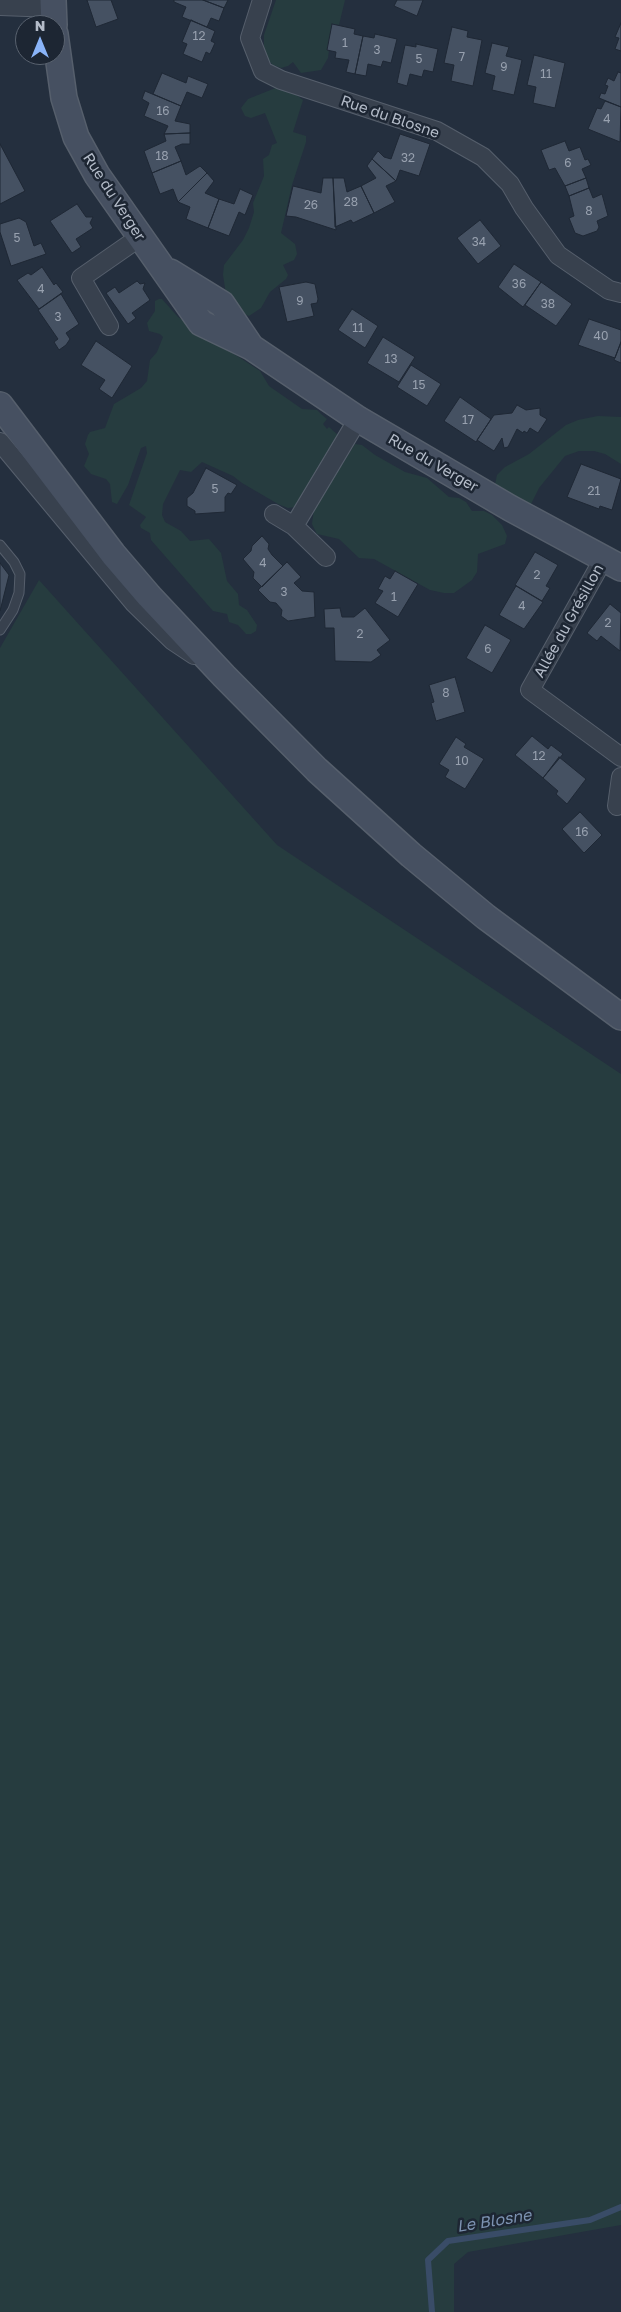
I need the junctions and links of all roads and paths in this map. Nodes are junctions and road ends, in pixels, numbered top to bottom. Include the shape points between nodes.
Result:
1 (262, 0) edge
2 (0, 6) edge
3 (54, 11) edge
4 (59, 65) edge
5 (140, 237) junction
6 (621, 293) edge
7 (109, 326) dead end
8 (0, 405) edge
9 (358, 419) junction
10 (0, 442) edge
11 (274, 514) dead end
12 (294, 526) junction
13 (0, 545) edge
14 (326, 557) dead end
15 (613, 563) edge
16 (0, 630) edge
17 (224, 676) junction
18 (621, 757) edge
19 (621, 777) edge
20 (617, 806) dead end
21 (621, 1017) edge

1 - 6 street, Rue du Blosne via 250,38 263,70 281,80 437,131 483,157 510,184 558,255 609,290
2 - 3 street
4 - 5 main road, Rue du Verger via 64,98 76,137 96,176
5 - 7 street via 81,278
5 - 9 main road, Rue du Verger via 164,268 222,304 251,347
8 - 17 main road via 113,554
9 - 12 street
9 - 15 main road, Rue du Verger via 510,508
10 - 17 street via 134,603 173,641
11 - 12 street
12 - 14 street
13 - 16 lane via 20,574 19,593 13,610
15 - 18 street, Allée du Grésillon via 530,690
17 - 21 main road via 318,770 410,855 486,917
19 - 20 street

